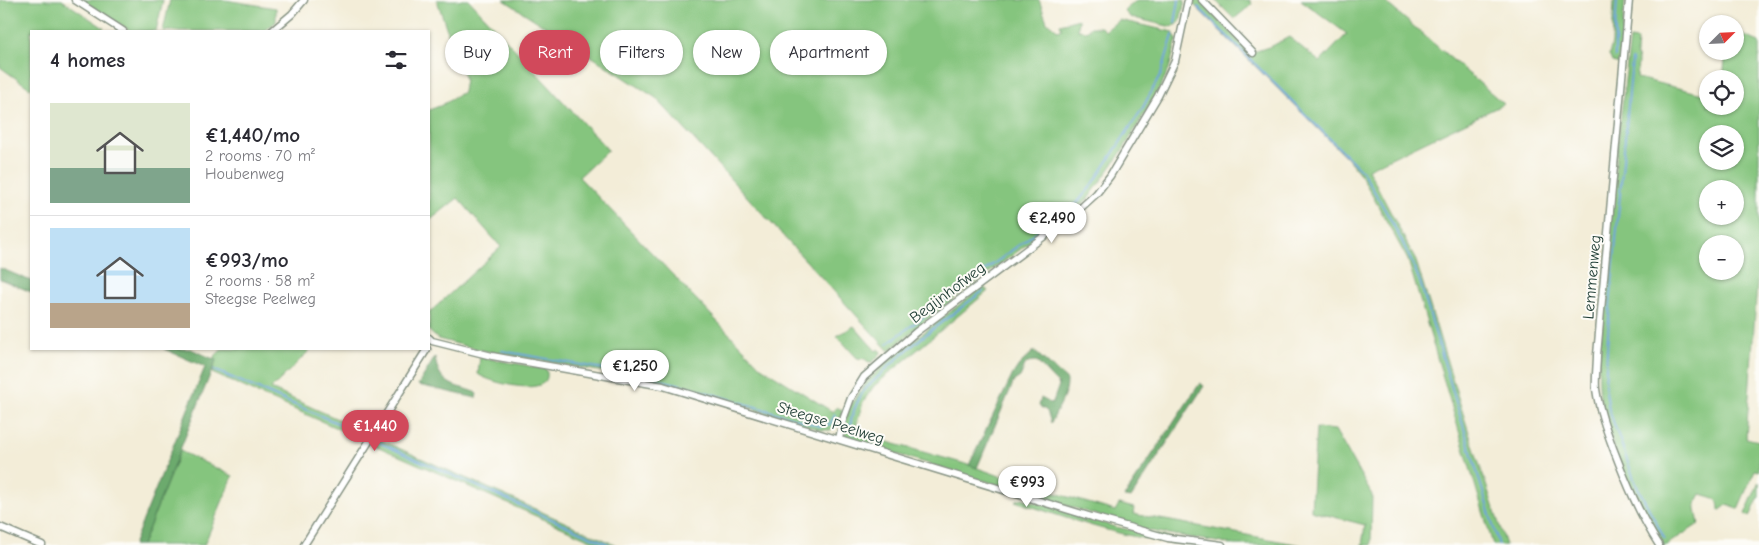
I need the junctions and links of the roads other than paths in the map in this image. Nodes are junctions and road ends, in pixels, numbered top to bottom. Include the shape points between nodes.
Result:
1 (75, 0) edge
2 (304, 0) edge
3 (1188, 0) edge
4 (1202, 0) edge
5 (1629, 0) edge
6 (121, 30) edge
7 (273, 30) edge
8 (1253, 53) dead end
9 (430, 343) edge
10 (425, 350) edge
11 (839, 439) junction
12 (0, 527) edge
13 (42, 545) edge
14 (304, 545) edge
15 (1222, 545) edge
16 (1659, 545) edge

1 - 6 street
2 - 7 street
3 - 11 street, Begijnhofweg via 1175,61 1110,176 1096,194 916,332 864,377 851,398
4 - 8 street
5 - 16 street, Lemmenweg via 1596,387 1604,424 1632,496
9 - 11 street, Steegse Peelweg via 662,386
10 - 14 street
11 - 15 street, Steegse Peelweg via 1092,517 1168,538
12 - 13 street

